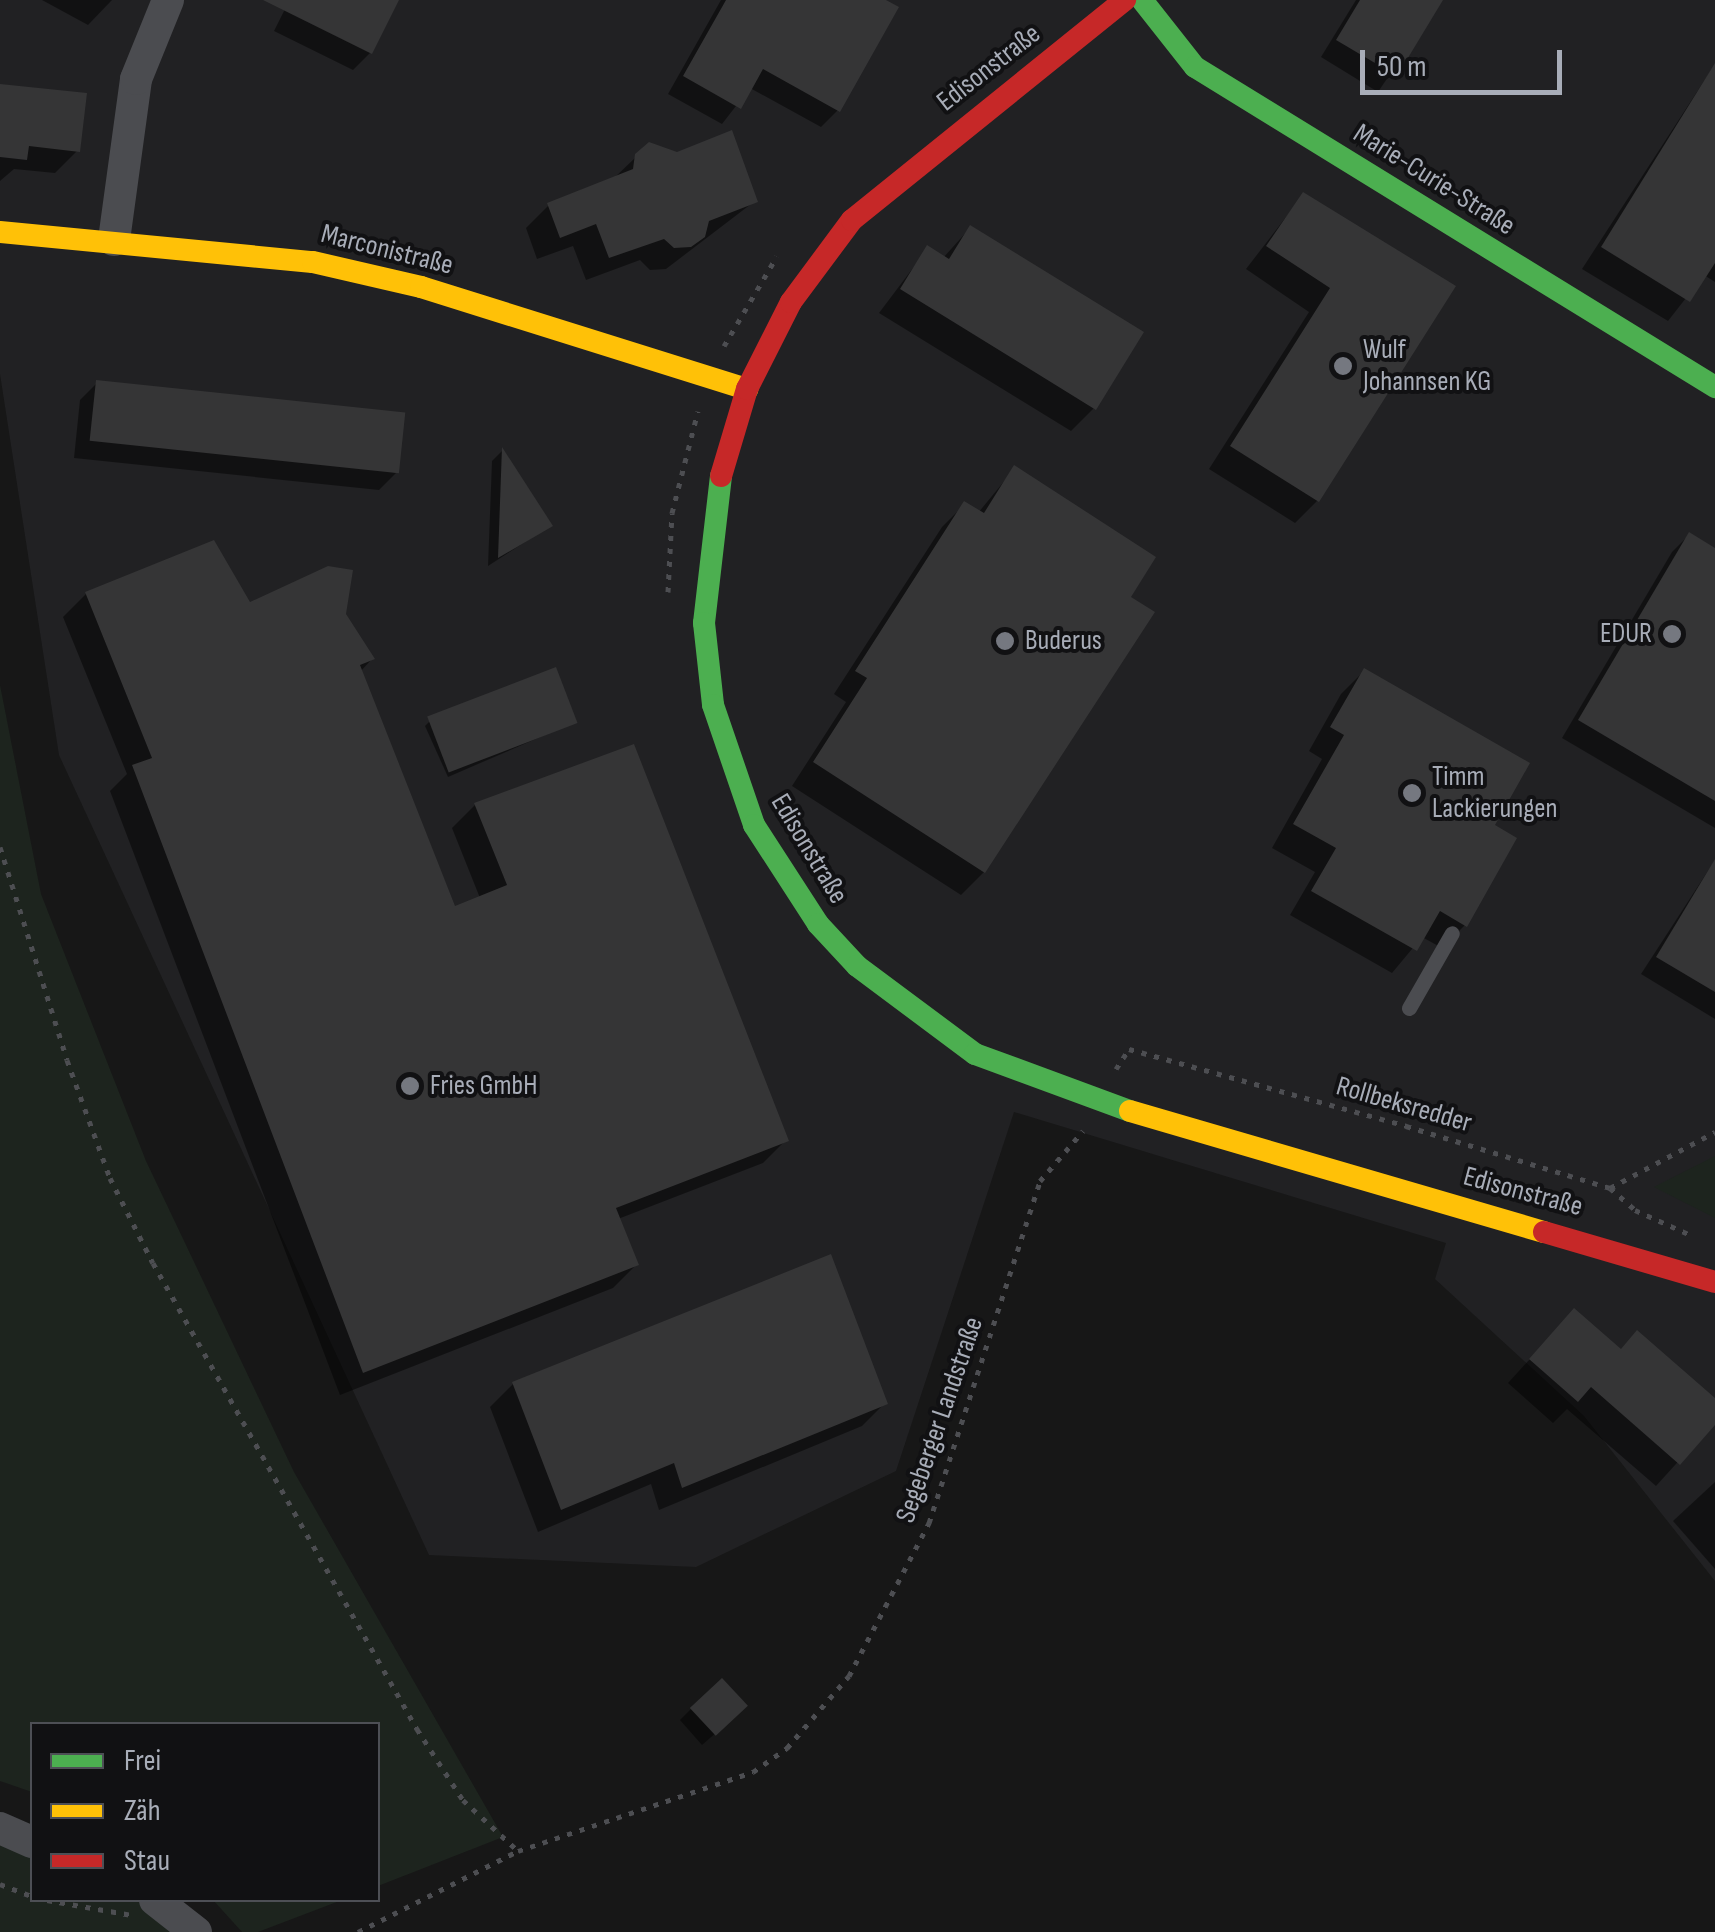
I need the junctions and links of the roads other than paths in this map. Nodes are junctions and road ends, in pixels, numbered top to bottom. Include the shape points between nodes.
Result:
1 (168, 0) edge
2 (1124, 0) edge
3 (1142, 0) edge
4 (0, 232) edge
5 (114, 240) junction
6 (1715, 388) edge
7 (747, 389) junction
8 (1452, 933) dead end
9 (1409, 1008) dead end
10 (1715, 1282) edge
11 (0, 1828) edge
12 (30, 1841) edge
13 (152, 1908) edge
14 (196, 1932) edge

1 - 5 street via 136,79
2 - 7 street, Edisonstraße via 852,220 791,302
3 - 6 street, Marie-Curie-Straße via 1195,67
4 - 5 street, Marconistraße
5 - 7 street, Marconistraße via 313,262 421,287
7 - 10 street, Edisonstraße via 715,497 704,622 713,705 754,825 818,924 894,999 975,1054 1096,1100
8 - 9 lane
11 - 12 street
13 - 14 street

